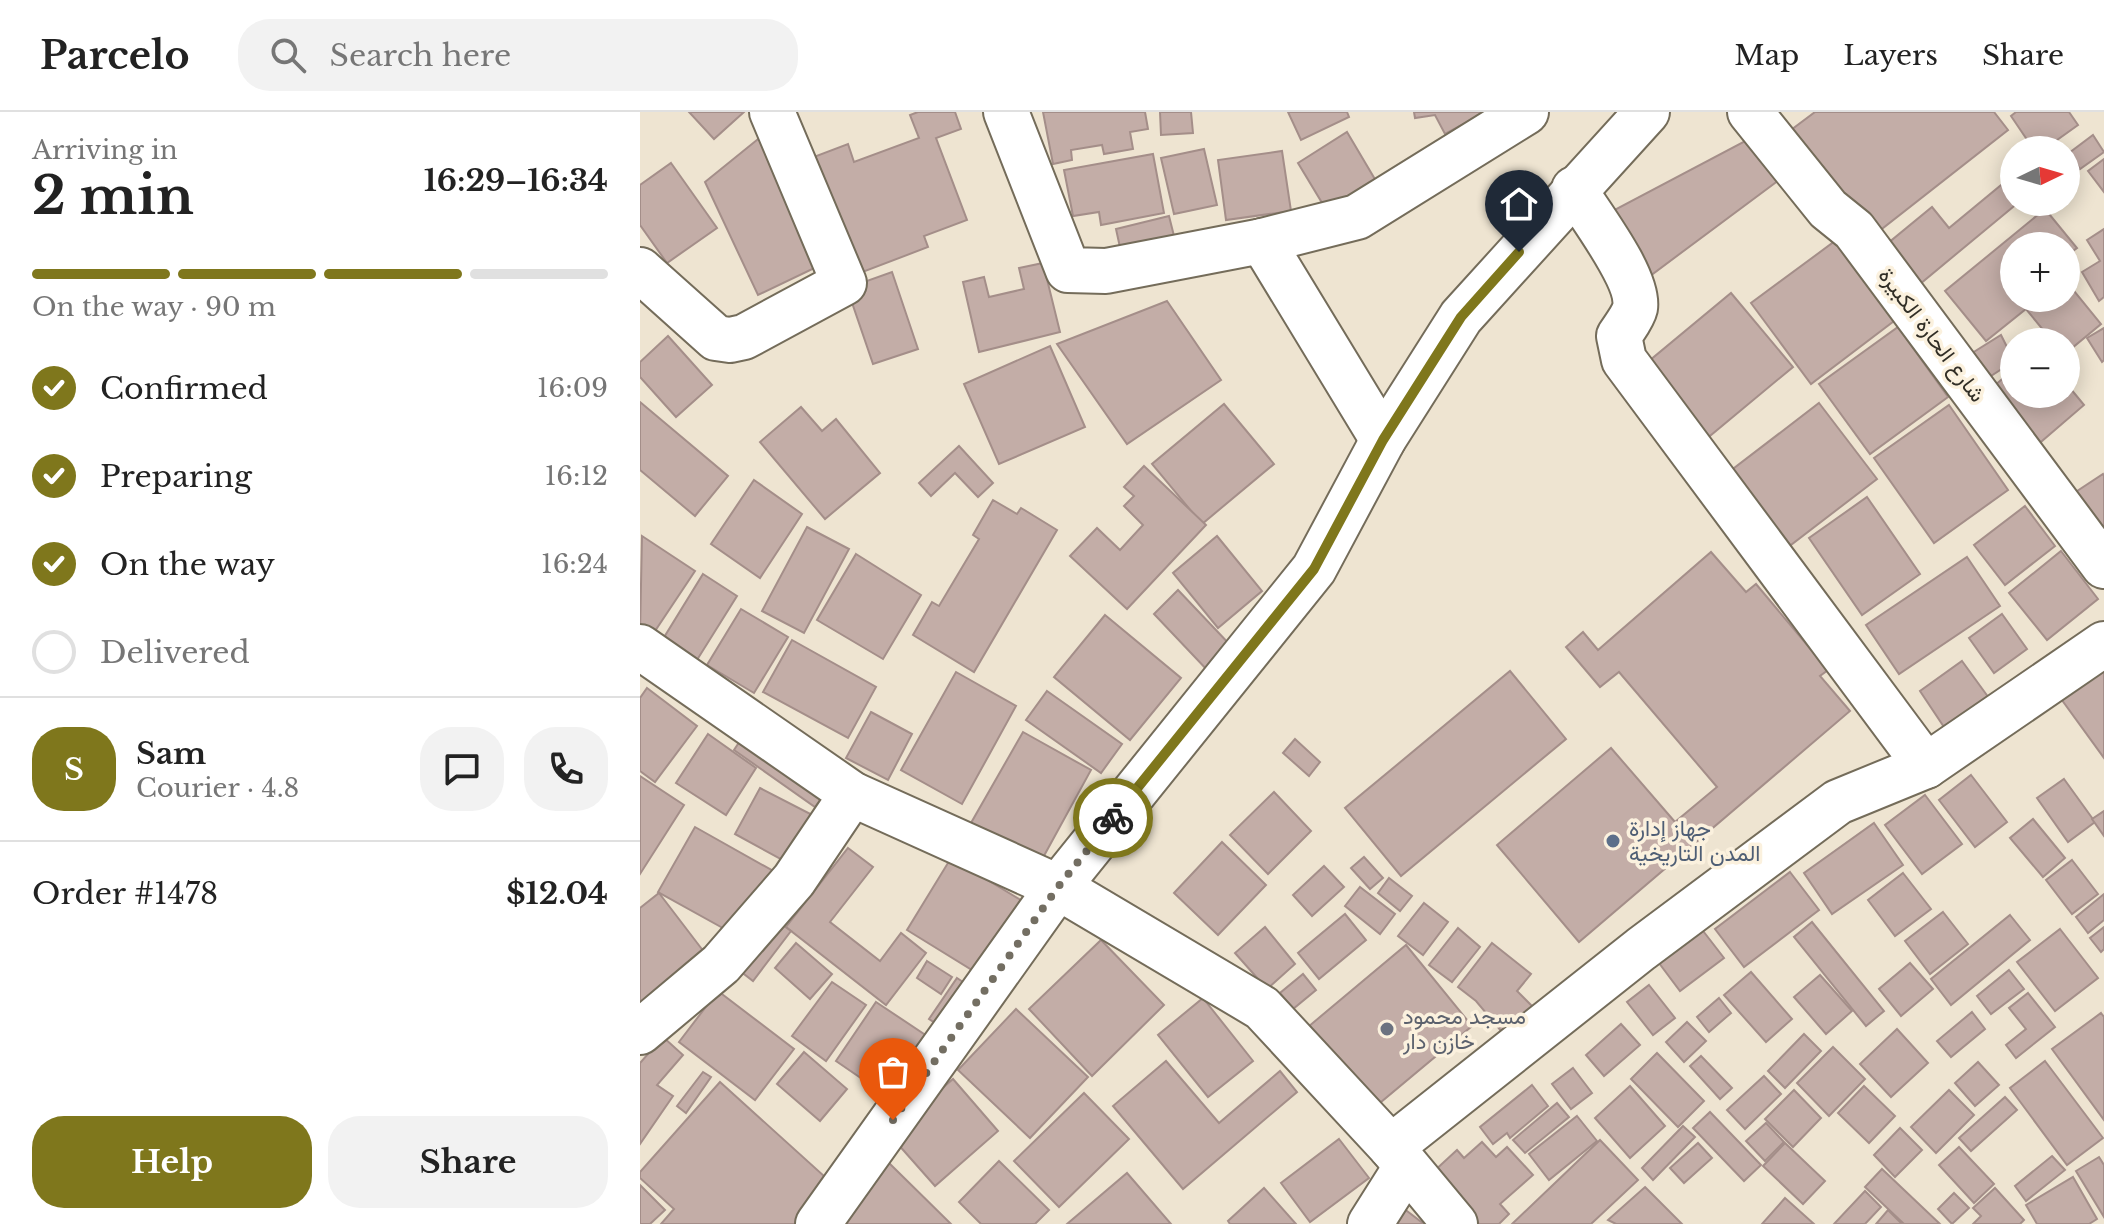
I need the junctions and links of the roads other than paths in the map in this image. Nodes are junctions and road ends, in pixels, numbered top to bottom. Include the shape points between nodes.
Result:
1 (772, 112) edge
2 (1006, 112) edge
3 (1526, 112) edge
4 (1647, 112) edge
5 (1750, 112) edge
6 (1574, 189) junction
7 (1262, 241) junction
8 (640, 270) edge
9 (1383, 440) junction
10 (2104, 566) edge
11 (2104, 644) edge
12 (640, 647) edge
13 (1926, 766) junction
14 (852, 794) junction
15 (1058, 887) junction
16 (640, 1032) edge
17 (1398, 1157) junction
18 (818, 1224) edge
19 (1370, 1224) edge
20 (1455, 1224) edge

1 - 8 street via 844,283 730,340 716,338
2 - 7 street via 1068,270 1106,271
3 - 7 street via 1357,217
4 - 6 street
5 - 10 street, شارع الحارة الكبيرة via 1828,209 1854,230
6 - 9 street via 1461,317
6 - 13 street via 1624,269 1634,297 1635,309 1619,336 1624,360
7 - 9 street
9 - 15 street via 1314,569
11 - 13 street
12 - 14 street
13 - 17 street via 1838,802 1641,949
14 - 15 street
14 - 16 street via 794,880 721,964
15 - 17 street via 1262,1008
15 - 18 street
17 - 19 street
17 - 20 street

